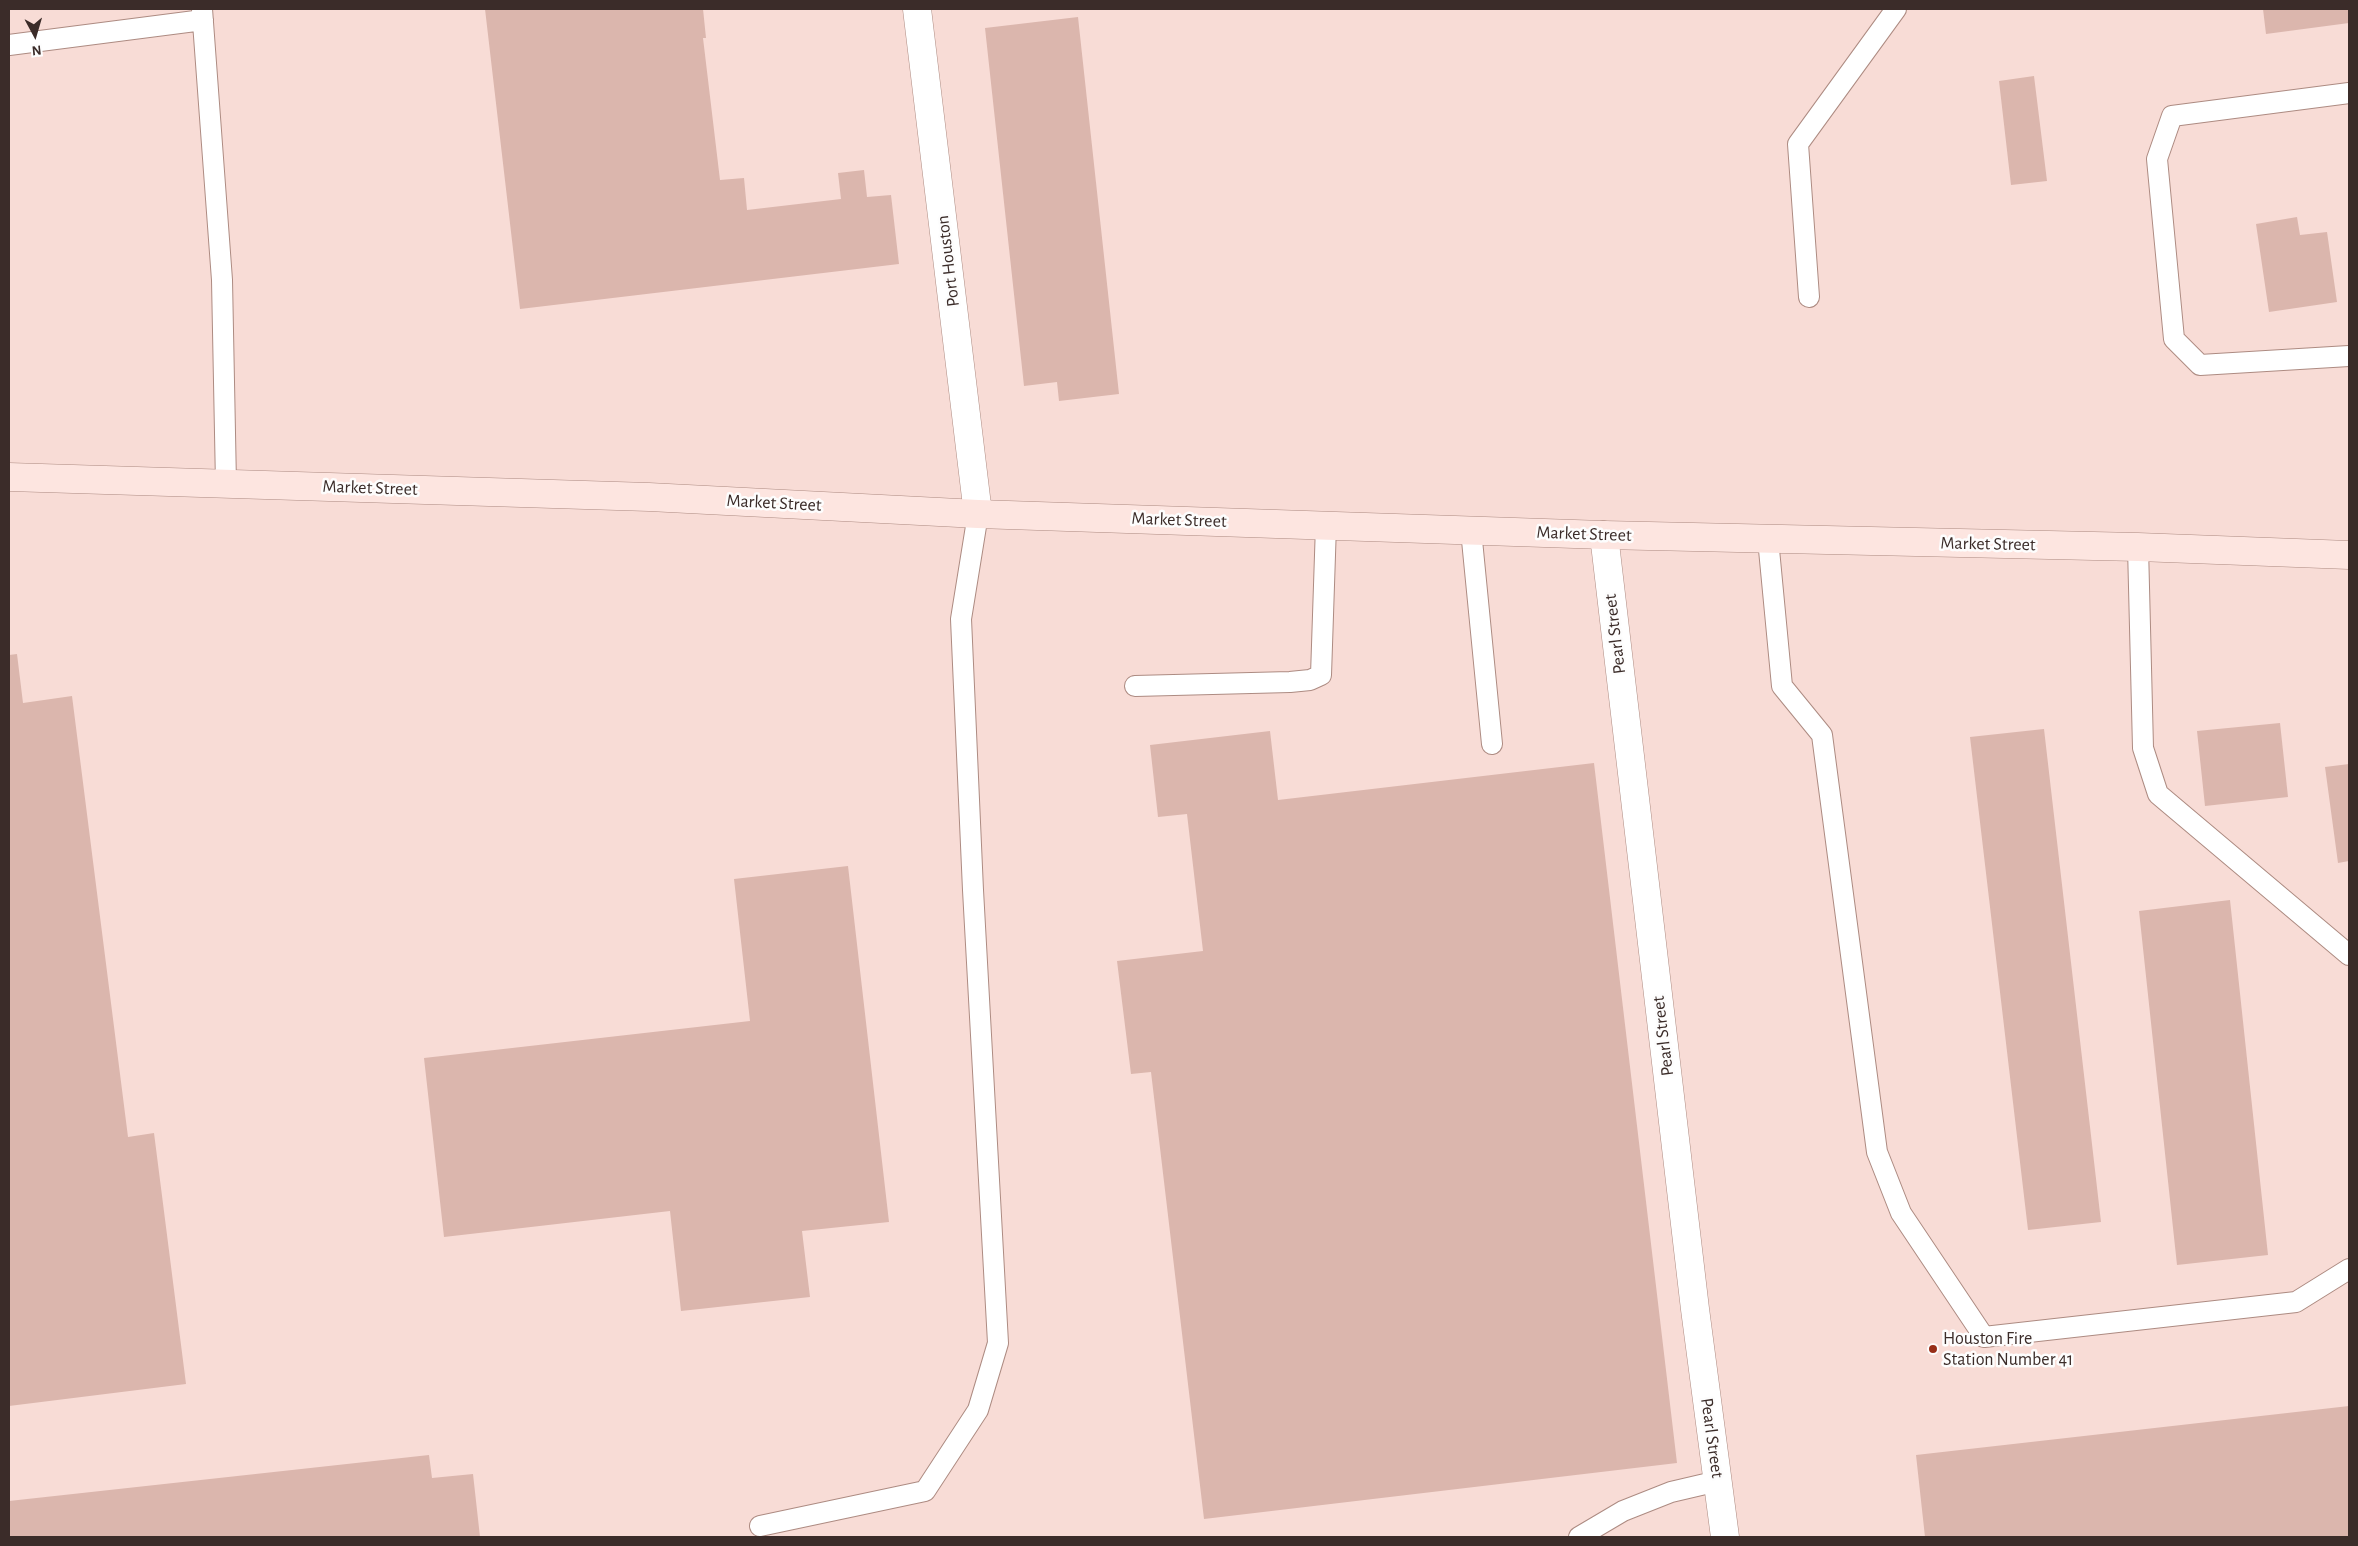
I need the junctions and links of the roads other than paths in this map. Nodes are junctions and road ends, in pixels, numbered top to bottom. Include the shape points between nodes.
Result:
1 (917, 9) edge
2 (1896, 9) edge
3 (202, 14) edge
4 (9, 45) edge
5 (2349, 93) edge
6 (1809, 297) dead end
7 (2349, 356) edge
8 (9, 477) edge
9 (226, 484) junction
10 (978, 514) junction
11 (1326, 525) junction
12 (1471, 530) junction
13 (1604, 535) junction
14 (1768, 538) junction
15 (2138, 547) junction
16 (2349, 555) edge
17 (1135, 686) dead end
18 (1492, 744) dead end
19 (2349, 955) edge
20 (2349, 1269) edge
21 (1718, 1481) junction
22 (760, 1526) dead end
23 (1579, 1537) edge
24 (1725, 1537) edge

1 - 10 street, Port Houston
2 - 6 lane via 1798,144
3 - 4 lane
3 - 9 lane via 222,280
5 - 7 lane via 2172,116 2157,159 2174,339 2200,365
8 - 9 main road, Market Street
9 - 10 main road, Market Street via 649,497
10 - 11 main road, Market Street
10 - 22 lane via 961,620 972,890 998,1343 978,1410 925,1491
11 - 12 main road, Market Street
11 - 17 lane via 1321,675 1290,682
12 - 13 main road, Market Street
12 - 18 lane
13 - 14 main road, Market Street
13 - 21 street, Pearl Street
14 - 15 main road, Market Street
14 - 20 lane via 1782,686 1822,735 1877,1152 1901,1213 1984,1337 2296,1302
15 - 16 main road, Market Street
15 - 19 lane via 2143,748 2158,794
21 - 23 lane via 1671,1492 1622,1511
21 - 24 street, Pearl Street

